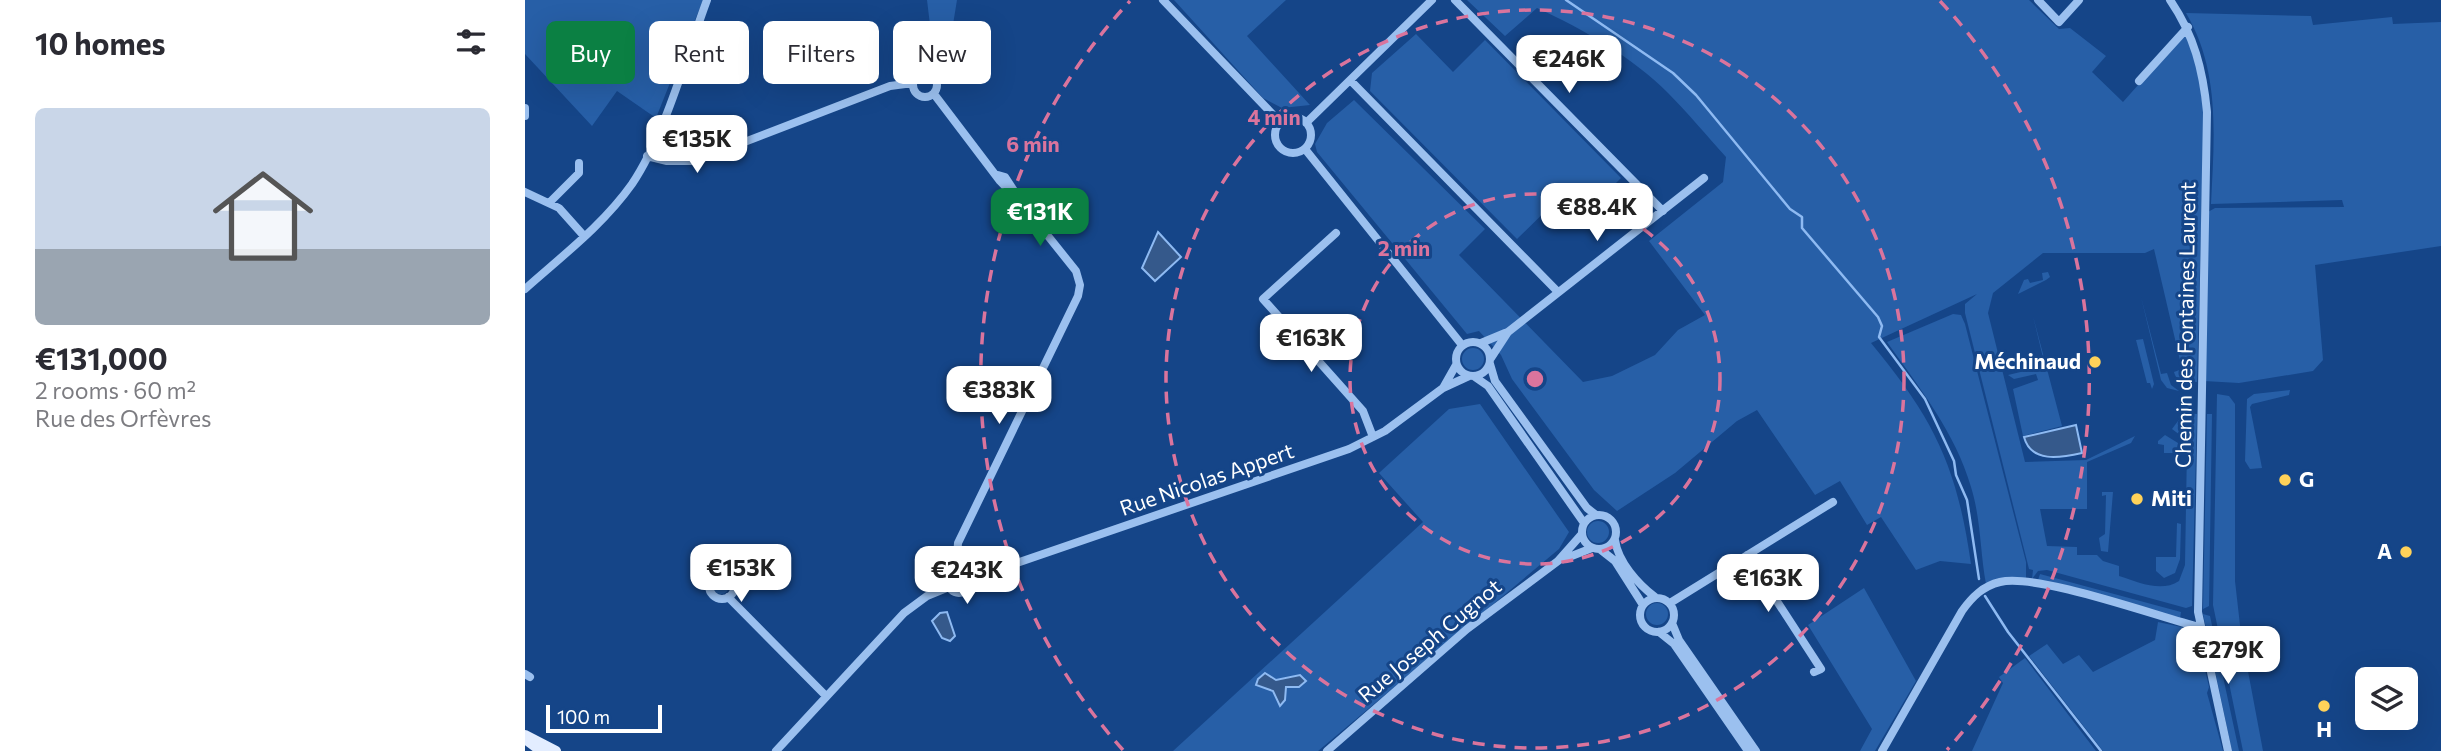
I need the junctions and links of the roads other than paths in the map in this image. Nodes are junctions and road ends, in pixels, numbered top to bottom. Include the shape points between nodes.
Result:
1 (707, 0) edge
2 (1163, 0) edge
3 (1433, 0) edge
4 (1455, 0) edge
5 (2038, 0) edge
6 (2078, 0) edge
7 (2170, 0) edge
8 (2187, 27) junction
9 (2139, 81) dead end
10 (1350, 82) junction
11 (905, 84) edge
12 (914, 84) edge
13 (937, 84) edge
14 (934, 94) junction
15 (525, 108) edge
16 (525, 116) edge
17 (1281, 123) junction
18 (1306, 123) junction
19 (654, 143) junction
20 (1305, 149) junction
21 (647, 156) junction
22 (677, 160) junction
23 (579, 163) dead end
24 (1704, 178) dead end
25 (525, 192) edge
26 (550, 202) junction
27 (1663, 211) junction
28 (1336, 233) dead end
29 (584, 236) junction
30 (525, 289) edge
31 (1558, 292) junction
32 (1508, 331) junction
33 (1481, 343) junction
34 (1462, 345) junction
35 (1490, 361) junction
36 (1456, 365) junction
37 (1472, 376) junction
38 (1443, 388) junction
39 (1373, 437) junction
40 (1833, 502) dead end
41 (1596, 515) junction
42 (1584, 523) junction
43 (1581, 535) junction
44 (1615, 540) junction
45 (1596, 549) junction
46 (1747, 555) junction
47 (1558, 561) junction
48 (956, 572) junction
49 (970, 579) junction
50 (950, 587) junction
51 (729, 597) dead end
52 (1655, 597) junction
53 (1670, 603) junction
54 (1643, 605) junction
55 (1672, 623) junction
56 (2199, 627) junction
57 (1659, 632) junction
58 (1815, 672) dead end
59 (826, 696) junction
60 (525, 737) edge
61 (541, 751) edge
62 (556, 751) edge
63 (776, 751) edge
64 (1327, 751) edge
65 (1748, 751) edge
66 (1756, 751) edge
67 (1882, 751) edge
68 (2228, 751) edge

1 - 19 street
2 - 17 street
3 - 10 street
4 - 27 street
5 - 6 street via 2059,22
7 - 8 street, Chemin des Fontaines Laurent
8 - 9 street
8 - 56 street, Chemin des Fontaines Laurent via 2200,66 2207,112
10 - 18 street
10 - 31 street
11 - 22 street via 695,161
12 - 14 street via 920,95
13 - 14 street
14 - 48 street via 998,175 1005,177 1079,279 1078,296 958,543
15 - 16 street
17 - 18 street via 1294,118
17 - 20 street via 1276,136 1282,149 1291,153
18 - 20 street via 1311,139
19 - 21 street
19 - 22 street
20 - 34 street
21 - 22 street
21 - 29 street via 625,193
23 - 26 street via 579,173
24 - 27 street
25 - 26 street
26 - 29 street
27 - 31 street
28 - 39 street via 1263,299 1363,411
29 - 30 street
31 - 32 street
32 - 33 street
32 - 35 street
33 - 34 street
33 - 35 street
34 - 36 street
35 - 37 street via 1485,372
35 - 41 street via 1495,381
36 - 37 street
36 - 38 street
37 - 38 street, Rue Nicolas Appert
37 - 42 street via 1488,386
38 - 39 street, Rue Nicolas Appert
39 - 49 street, Rue Nicolas Appert via 1242,488
40 - 46 street
41 - 42 street
41 - 44 street via 1614,523
42 - 43 street
43 - 45 street
43 - 47 street, Rue Joseph Cugnot
44 - 45 street
44 - 52 street via 1620,557
45 - 47 street, Rue Joseph Cugnot
45 - 54 street via 1615,561
46 - 53 street
46 - 58 street via 1821,669
47 - 64 street, Rue Joseph Cugnot via 1467,629
48 - 49 street
48 - 50 street via 949,578
49 - 50 street via 962,593
50 - 59 street via 904,613
51 - 59 street
52 - 53 street
52 - 54 street
53 - 55 street
54 - 57 street via 1642,624
55 - 57 street
55 - 66 street
56 - 67 street via 2046,585 2016,580 1995,583 1975,595 1962,611
56 - 68 street, Chemin des Fontaines Laurent
57 - 65 street via 1674,644
59 - 63 street
60 - 61 main road
60 - 62 main road

